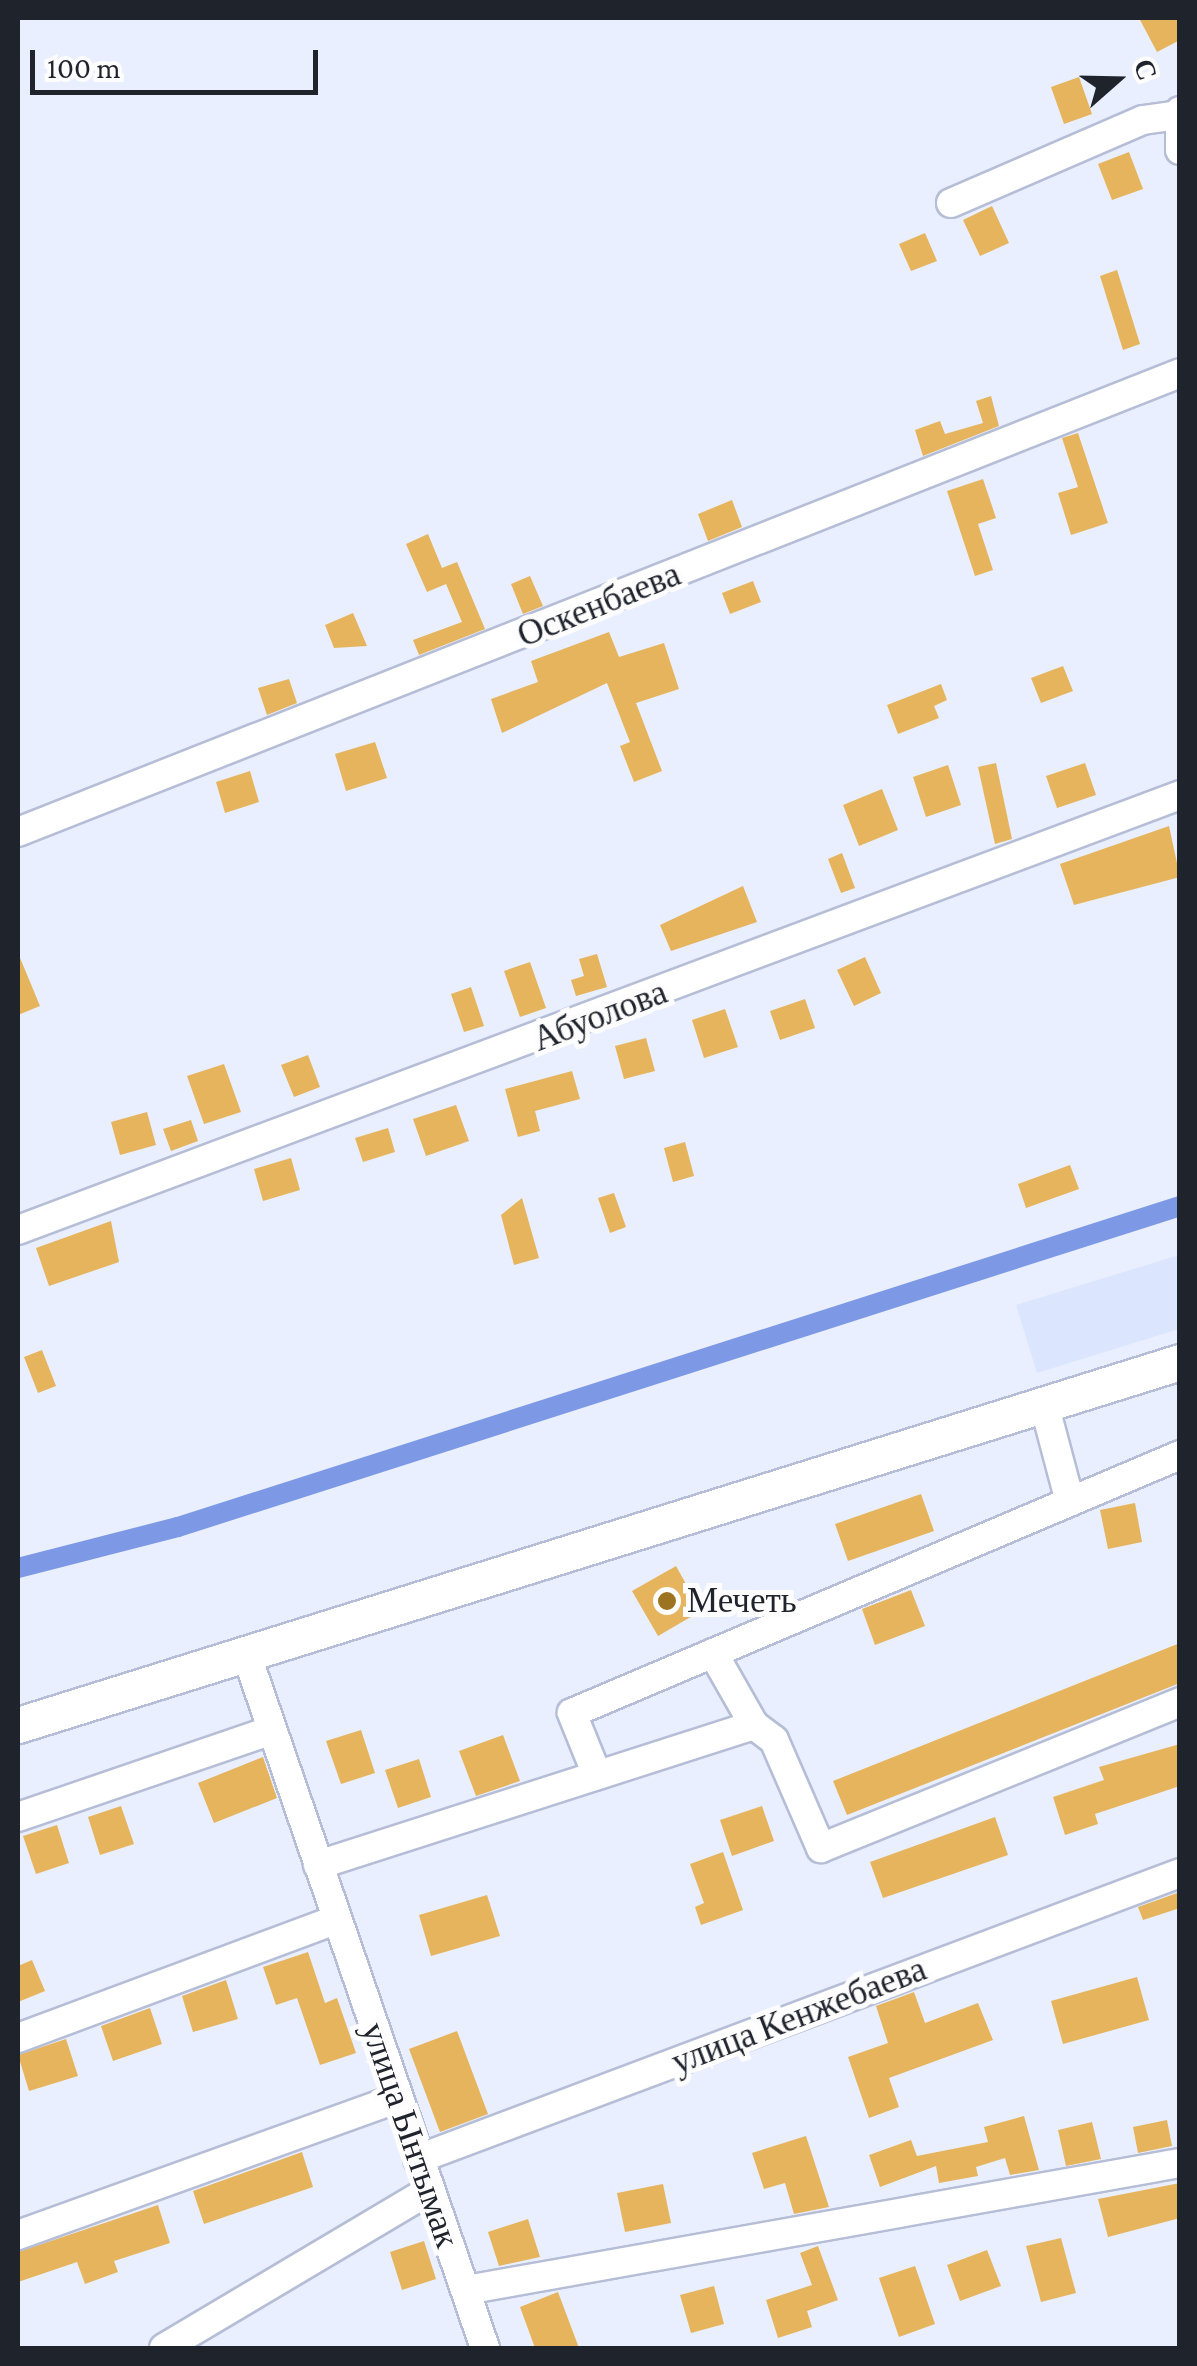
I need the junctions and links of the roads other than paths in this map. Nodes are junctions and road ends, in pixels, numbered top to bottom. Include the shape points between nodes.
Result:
1 (1179, 113) edge
2 (1180, 150) edge
3 (952, 203) dead end
4 (1180, 373) edge
5 (1180, 795) edge
6 (18, 832) edge
7 (18, 1230) edge
8 (1180, 1362) edge
9 (1044, 1404) junction
10 (1180, 1455) edge
11 (1070, 1502) junction
12 (246, 1653) junction
13 (713, 1653) junction
14 (1180, 1702) edge
15 (754, 1724) junction
16 (18, 1725) edge
17 (272, 1730) junction
18 (597, 1776) junction
19 (18, 1817) edge
20 (318, 1866) junction
21 (1180, 1874) edge
22 (336, 1920) junction
23 (18, 2038) edge
24 (396, 2100) junction
25 (418, 2159) junction
26 (1180, 2164) edge
27 (428, 2191) junction
28 (18, 2234) edge
29 (466, 2290) junction
30 (164, 2348) edge
31 (485, 2348) edge

1 - 2 street
1 - 3 street via 1142,120
4 - 6 street, Оскенбаева
5 - 7 street, Абуолова
8 - 9 main road
9 - 11 street
9 - 12 main road
10 - 11 street
11 - 13 street
12 - 16 main road
12 - 17 street, улица Ынтымак
13 - 15 street
13 - 18 street via 572,1713
14 - 15 street via 821,1848 774,1740
15 - 18 street
17 - 19 street
17 - 20 street, улица Ынтымак
18 - 20 street
20 - 22 street, улица Ынтымак
21 - 25 street, улица Кенжебаева
22 - 23 street
22 - 24 street, улица Ынтымак
24 - 25 street, улица Ынтымак
24 - 28 street
25 - 27 street, улица Ынтымак
26 - 29 street
27 - 29 street, улица Ынтымак
27 - 30 street
29 - 31 street, улица Ынтымак

